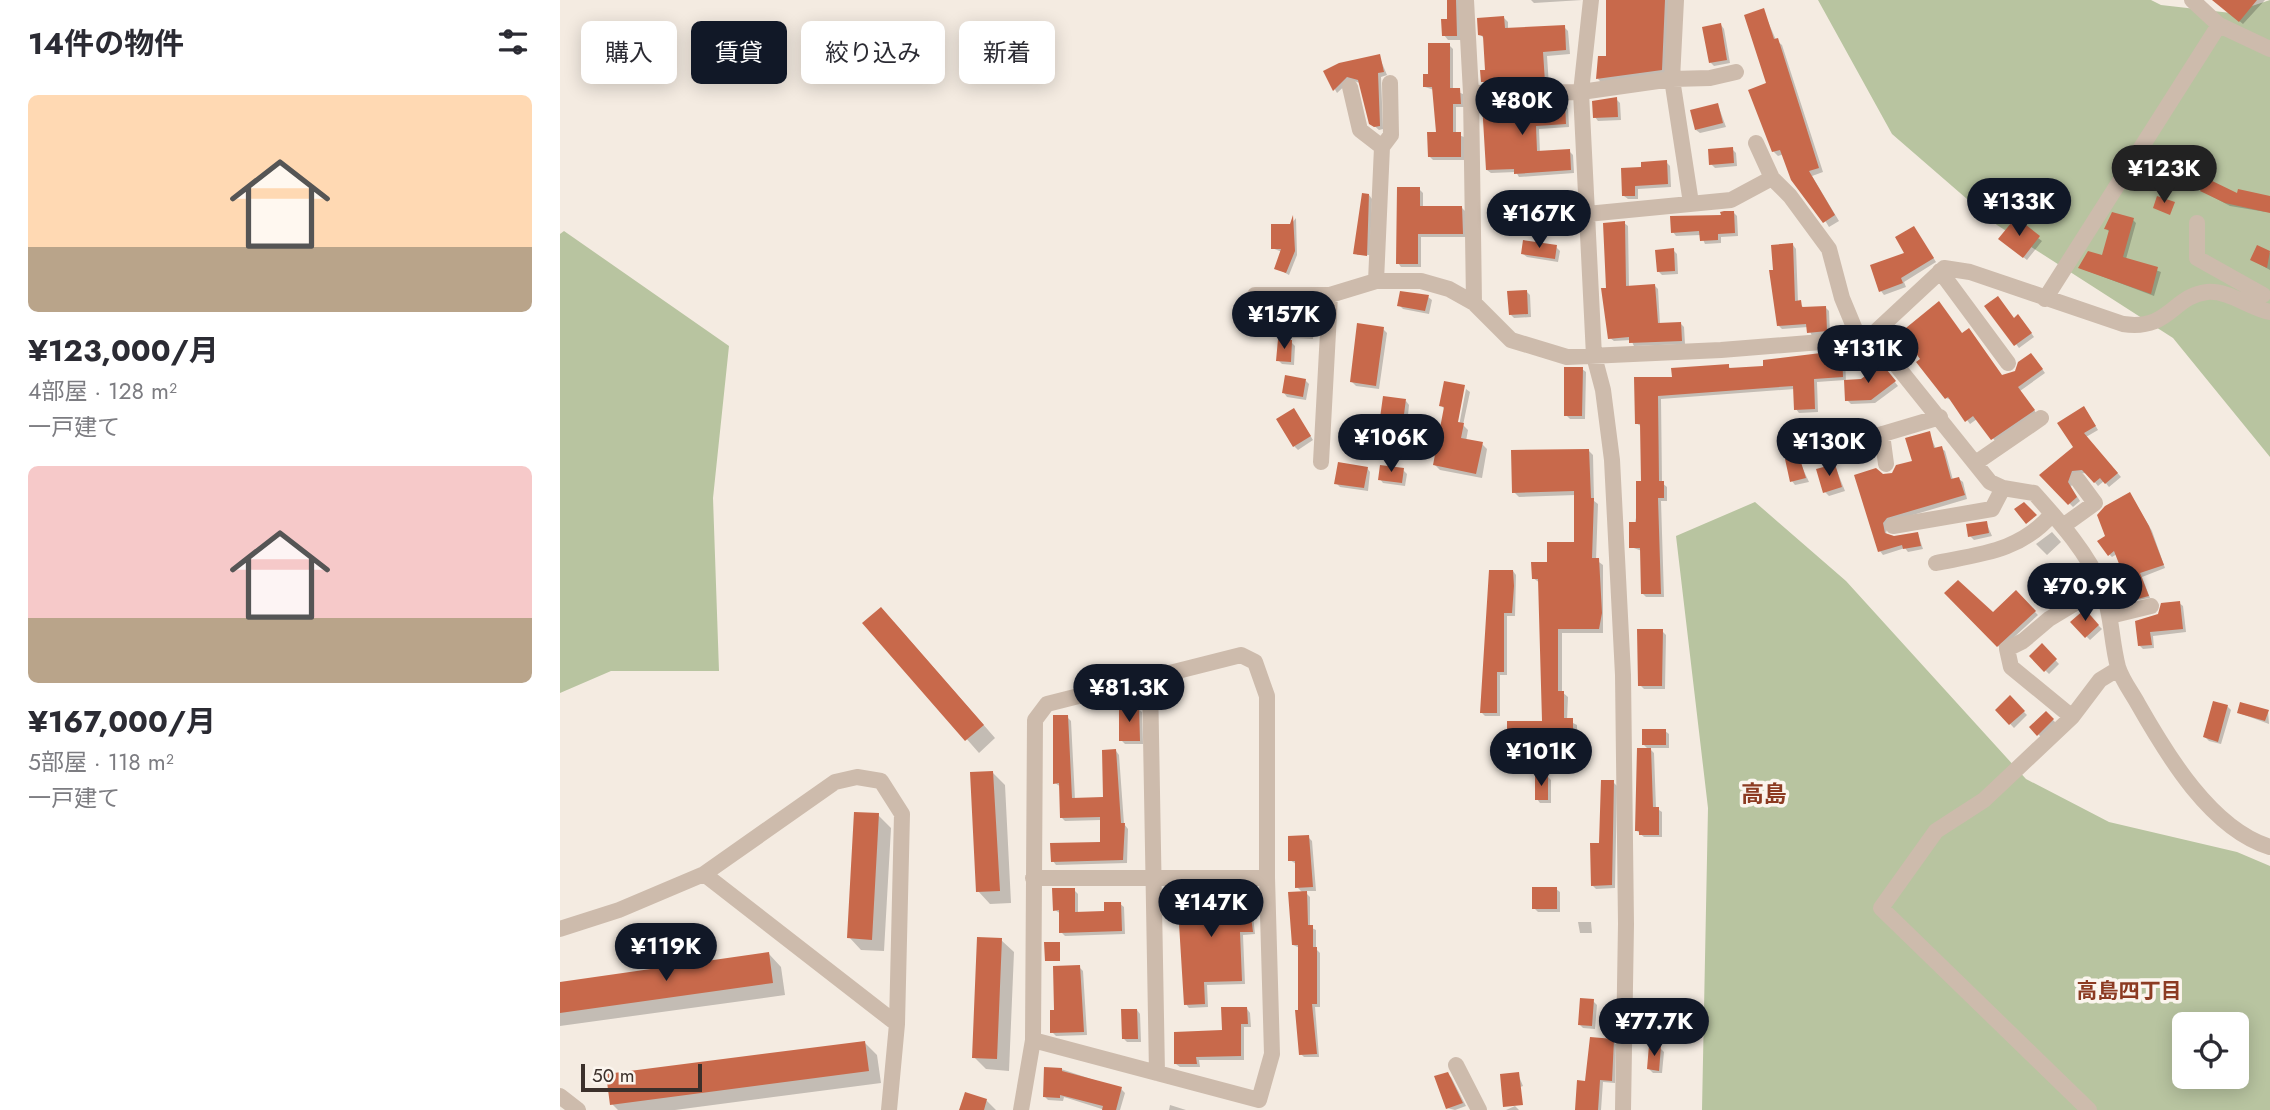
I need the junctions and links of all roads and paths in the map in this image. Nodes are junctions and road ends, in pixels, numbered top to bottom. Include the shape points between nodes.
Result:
1 (1466, 0) edge
2 (1591, 0) edge
3 (1676, 0) edge
4 (2192, 0) edge
5 (2220, 25) junction
6 (2270, 49) edge
7 (1736, 72) dead end
8 (1672, 79) junction
9 (1390, 83) dead end
10 (1350, 87) dead end
11 (1581, 92) junction
12 (1471, 93) junction
13 (1756, 143) dead end
14 (1382, 147) junction
15 (1772, 178) junction
16 (1690, 203) junction
17 (1587, 214) junction
18 (2197, 223) dead end
19 (1940, 271) junction
20 (1376, 281) junction
21 (1255, 295) dead end
22 (1331, 295) junction
23 (2045, 299) junction
24 (2265, 299) edge
25 (1474, 303) junction
26 (1866, 337) junction
27 (1594, 356) junction
28 (2008, 363) dead end
29 (1940, 417) junction
30 (2041, 418) dead end
31 (1882, 434) junction
32 (1809, 456) dead end
33 (1321, 462) dead end
34 (1977, 462) junction
35 (1886, 464) dead end
36 (2078, 480) dead end
37 (2003, 488) junction
38 (2057, 520) junction
39 (1893, 526) dead end
40 (1936, 563) dead end
41 (2102, 587) junction
42 (2151, 606) dead end
43 (2110, 616) junction
44 (2119, 669) junction
45 (1150, 680) junction
46 (2072, 717) junction
47 (2270, 846) edge
48 (704, 874) junction
49 (1032, 877) junction
50 (1267, 878) junction
51 (1152, 879) junction
52 (560, 929) edge
53 (897, 1024) junction
54 (1033, 1040) junction
55 (1456, 1065) dead end
56 (1157, 1073) junction
57 (560, 1096) edge
58 (578, 1110) edge
59 (888, 1110) edge
60 (1021, 1110) edge
61 (1479, 1110) edge
62 (1623, 1110) edge
63 (2089, 1110) edge

1 - 12 street
2 - 11 street
3 - 8 street
4 - 5 street
5 - 6 street
5 - 23 street
7 - 8 street via 1710,79
8 - 11 street
8 - 16 street
9 - 14 street via 1391,135
10 - 14 street via 1360,130
11 - 12 street
11 - 17 street
12 - 25 street
13 - 15 street
14 - 20 street
15 - 16 street via 1731,200
15 - 26 street via 1829,250 1842,298
16 - 17 street
17 - 27 street
18 - 24 street via 2197,258
19 - 23 street via 1970,272
19 - 26 street
19 - 28 street
20 - 22 street
20 - 25 street via 1421,281
21 - 22 street
22 - 33 street
23 - 24 street via 2142,327 2208,292
25 - 27 street via 1511,340 1566,356
26 - 27 street
26 - 29 street
27 - 62 street via 1604,390 1618,536 1626,924
29 - 31 street
29 - 34 street
30 - 34 street
31 - 32 street
31 - 35 street
34 - 37 street via 1990,482
36 - 38 street via 2095,503
37 - 38 street via 2034,493
37 - 39 street via 1992,509
38 - 40 street via 2006,549
38 - 41 street
41 - 43 street
41 - 46 street via 2007,649 2011,667
42 - 43 street
43 - 44 street
44 - 46 street via 2100,680
44 - 47 street via 2179,771 2216,812 2256,842
45 - 49 street via 1046,704 1035,720
45 - 50 street via 1241,655 1255,662 1267,696
45 - 51 street
46 - 63 street via 1984,800 1936,831 1881,908
48 - 52 street
48 - 53 street
48 - 53 street via 835,782 857,777 881,781 902,814
49 - 51 street
49 - 54 street
50 - 51 street
50 - 56 street via 1272,1054 1259,1100
51 - 56 street
53 - 59 street
54 - 56 street
54 - 60 street
55 - 61 street
57 - 58 street

